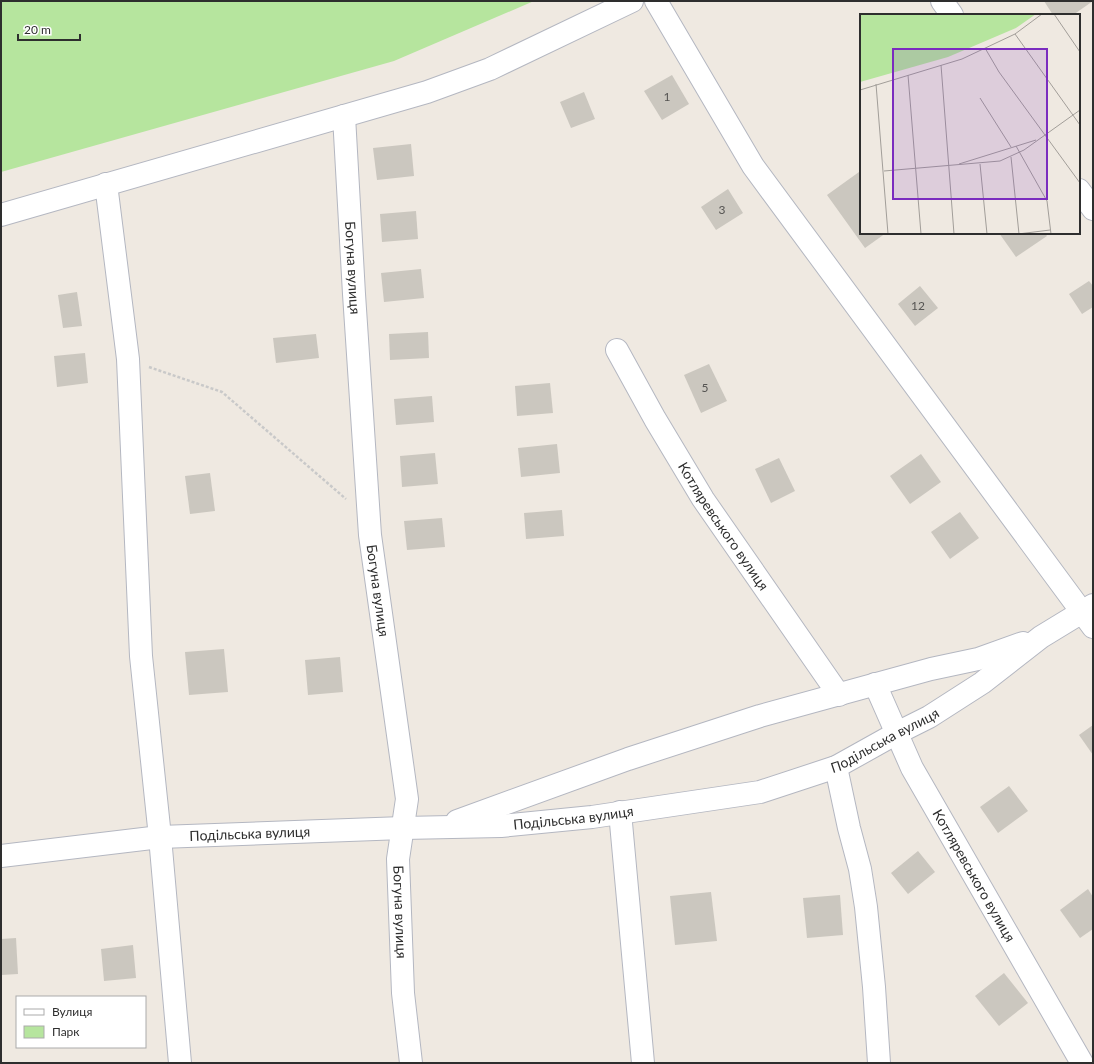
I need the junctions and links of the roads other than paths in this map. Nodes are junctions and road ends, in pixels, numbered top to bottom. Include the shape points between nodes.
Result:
1 (632, 1) edge
2 (656, 1) edge
3 (942, 1) edge
4 (951, 14) edge
5 (344, 116) junction
6 (106, 184) junction
7 (1080, 191) edge
8 (1093, 209) edge
9 (1, 215) edge
10 (617, 350) dead end
11 (1089, 615) edge
12 (1041, 637) junction
13 (875, 684) junction
14 (839, 695) junction
15 (897, 733) junction
16 (836, 768) junction
17 (620, 812) junction
18 (440, 827) junction
19 (403, 828) junction
20 (160, 837) junction
21 (1, 856) edge
22 (180, 1063) edge
23 (411, 1063) edge
24 (643, 1063) edge
25 (879, 1063) edge
26 (1082, 1063) edge

1 - 5 street via 490,69 427,92
2 - 11 street via 753,166
3 - 4 street
5 - 6 street
5 - 19 street, Богуна вулиця via 368,509 407,799
6 - 9 street
6 - 20 street via 128,360 141,656
7 - 8 street
10 - 14 street, Котляревського вулиця via 703,499
11 - 12 street, Подільська вулиця
12 - 13 street via 978,659
12 - 15 street, Подільська вулиця via 982,683 929,717
13 - 14 street
13 - 15 street, Котляревського вулиця
14 - 18 street via 760,716 628,759
15 - 16 street, Подільська вулиця
15 - 26 street, Котляревського вулиця via 912,768
16 - 17 street, Подільська вулиця via 760,792
16 - 25 street via 860,869 866,907
17 - 18 street, Подільська вулиця via 501,826
17 - 24 street
18 - 19 street, Подільська вулиця
19 - 20 street, Подільська вулиця
19 - 23 street, Богуна вулиця via 398,859 403,993
20 - 21 street, Подільська вулиця
20 - 22 street

